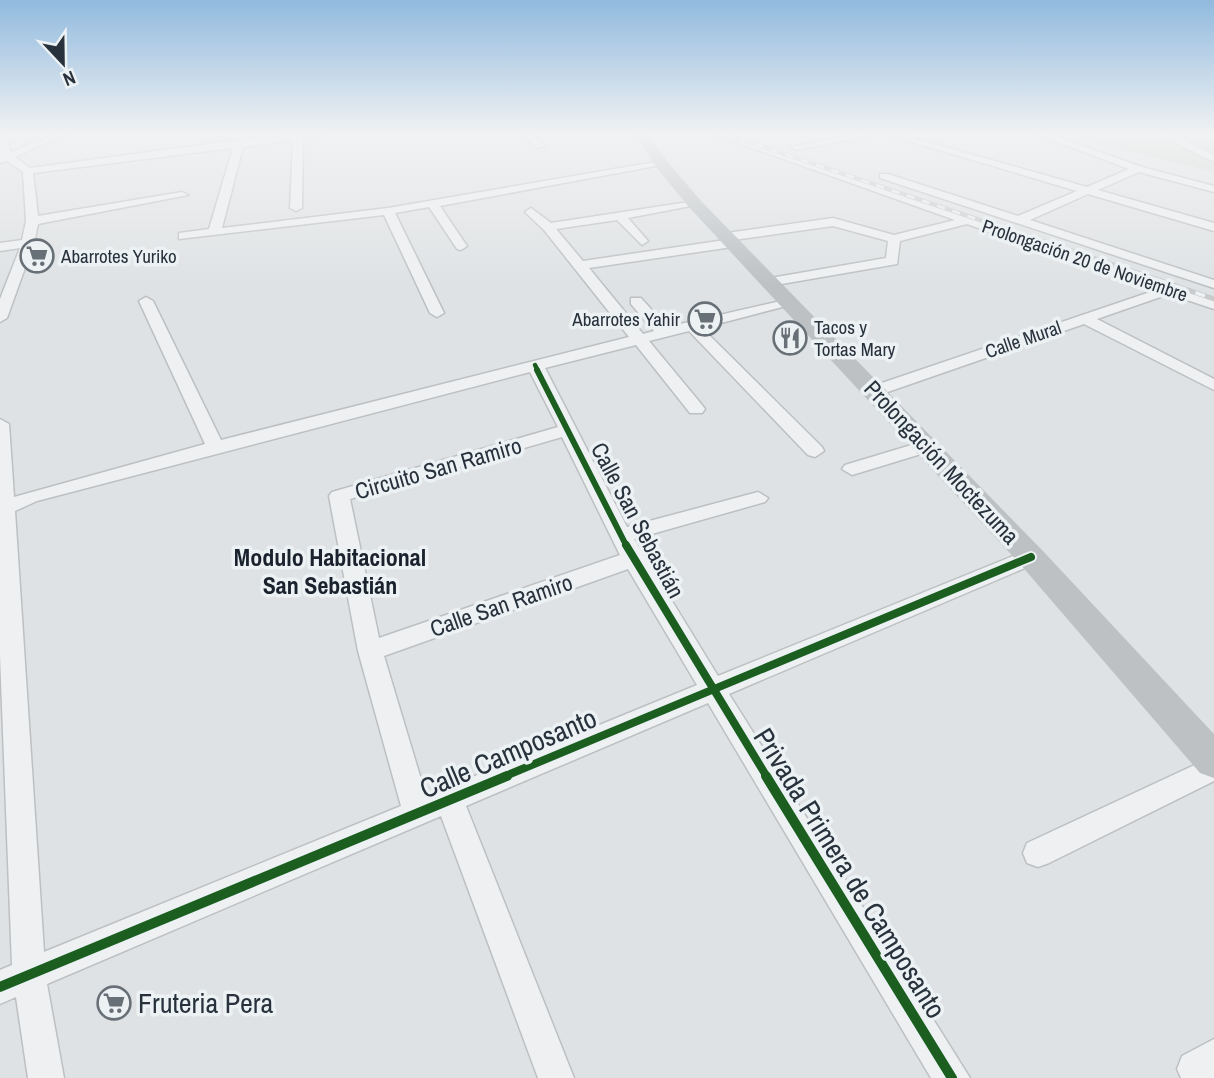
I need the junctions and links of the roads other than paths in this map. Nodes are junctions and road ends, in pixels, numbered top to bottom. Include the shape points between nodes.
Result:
1 (29, 184) edge
2 (228, 184) edge
3 (294, 184) edge
4 (545, 184) edge
5 (678, 184) edge
6 (864, 184) edge
7 (909, 184) edge
8 (1066, 184) edge
9 (1100, 184) edge
10 (1196, 184) edge
11 (1214, 189) edge
12 (1086, 190) junction
13 (182, 195) dead end
14 (433, 204) junction
15 (695, 204) junction
16 (296, 208) dead end
17 (388, 211) junction
18 (531, 212) dead end
19 (618, 214) junction
20 (969, 220) junction
21 (1019, 220) junction
22 (32, 221) junction
23 (548, 227) junction
24 (1214, 228) edge
25 (215, 231) junction
26 (183, 236) dead end
27 (894, 239) junction
28 (730, 240) junction
29 (642, 241) dead end
30 (27, 243) junction
31 (461, 246) dead end
32 (0, 247) edge
33 (579, 266) junction
34 (770, 282) junction
35 (1211, 282) edge
36 (1171, 289) junction
37 (146, 301) dead end
38 (636, 301) dead end
39 (789, 301) junction
40 (1214, 305) edge
41 (1, 311) edge
42 (437, 313) dead end
43 (1083, 318) junction
44 (692, 326) junction
45 (664, 333) junction
46 (638, 340) junction
47 (536, 365) junction
48 (1214, 385) edge
49 (876, 391) junction
50 (696, 410) dead end
51 (0, 424) edge
52 (568, 430) junction
53 (928, 446) junction
54 (215, 447) junction
55 (815, 451) dead end
56 (852, 469) dead end
57 (758, 498) dead end
58 (3, 509) edge
59 (620, 536) junction
60 (1031, 557) junction
61 (633, 559) junction
62 (370, 651) junction
63 (713, 690) junction
64 (1214, 761) edge
65 (1214, 768) edge
66 (449, 800) junction
67 (417, 813) junction
68 (1038, 853) dead end
69 (29, 975) junction
70 (0, 987) edge
71 (46, 1078) edge
72 (556, 1078) edge
73 (952, 1078) edge

1 - 22 street
2 - 25 street
3 - 16 street
4 - 14 street
5 - 15 main road, Prolongación Moctezuma
6 - 20 street, Prolongación 20 de Noviembre
7 - 21 street
8 - 12 street
9 - 12 street
10 - 11 street
12 - 21 street
12 - 24 street
13 - 22 street
14 - 17 street
14 - 31 street
15 - 19 street
15 - 28 main road, Prolongación Moctezuma
17 - 25 street
17 - 42 street
18 - 23 street
19 - 23 street
19 - 29 street
20 - 27 street
20 - 36 street, Prolongación 20 de Noviembre
21 - 35 street
22 - 30 street
23 - 33 street
25 - 26 street
27 - 28 street via 833,222
27 - 34 street via 892,261
28 - 33 street
28 - 34 main road, Prolongación Moctezuma
30 - 32 street
30 - 41 street
33 - 46 street
34 - 39 main road, Prolongación Moctezuma
36 - 40 street, Prolongación 20 de Noviembre
36 - 43 street, Calle Mural
37 - 54 street
38 - 45 street
39 - 44 street
39 - 49 main road, Prolongación Moctezuma
43 - 48 street
43 - 49 street, Calle Mural
44 - 45 street
44 - 55 street
45 - 46 street
46 - 47 street
46 - 50 street
47 - 52 street, Calle San Sebastián
47 - 54 street
49 - 53 main road, Prolongación Moctezuma
51 - 58 street
52 - 59 street, Calle San Sebastián
52 - 62 street, Circuito San Ramiro via 339,496
53 - 56 street
53 - 60 main road, Prolongación Moctezuma
54 - 58 street via 30,497
57 - 59 street
58 - 69 street
59 - 61 street, Calle San Sebastián
60 - 63 street, Calle Camposanto
60 - 64 main road, Prolongación Moctezuma
61 - 62 street, Calle San Ramiro
61 - 63 street, Calle San Sebastián
62 - 67 street, Circuito San Ramiro
63 - 66 street, Calle Camposanto
63 - 73 street, Privada Primera de Camposanto
65 - 68 street
66 - 67 street, Calle Camposanto
66 - 72 street
67 - 69 street, Calle Camposanto
69 - 70 street, Calle Camposanto
69 - 71 street

